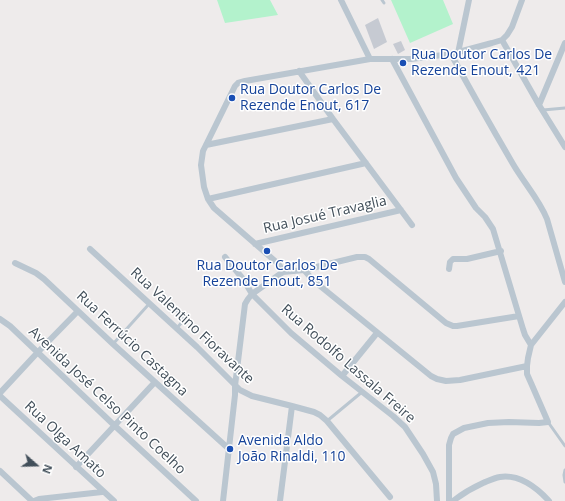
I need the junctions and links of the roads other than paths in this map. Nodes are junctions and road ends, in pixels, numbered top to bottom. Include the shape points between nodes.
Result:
1 (341, 0) edge
2 (469, 0) edge
3 (522, 0) edge
4 (502, 40) junction
5 (565, 43) edge
6 (458, 53) junction
7 (451, 54) junction
8 (370, 59) junction
9 (392, 59) junction
10 (299, 71) junction
11 (540, 108) junction
12 (565, 108) edge
13 (333, 119) junction
14 (206, 145) junction
15 (565, 147) edge
16 (366, 163) junction
17 (208, 199) junction
18 (401, 210) junction
19 (412, 225) dead end
20 (255, 244) junction
21 (90, 248) dead end
22 (501, 251) junction
23 (225, 257) dead end
24 (15, 263) dead end
25 (449, 269) dead end
26 (304, 270) junction
27 (283, 272) junction
28 (565, 282) edge
29 (252, 294) junction
30 (565, 302) edge
31 (149, 304) junction
32 (171, 305) dead end
33 (78, 311) junction
34 (519, 316) junction
35 (0, 319) edge
36 (176, 329) junction
37 (377, 333) junction
38 (113, 344) junction
39 (531, 345) junction
40 (38, 352) junction
41 (526, 366) junction
42 (342, 376) junction
43 (155, 382) junction
44 (235, 386) junction
45 (362, 392) junction
46 (0, 393) edge
47 (0, 396) edge
48 (292, 406) junction
49 (327, 421) junction
50 (548, 422) junction
51 (115, 426) junction
52 (565, 446) edge
53 (228, 449) junction
54 (76, 467) junction
55 (0, 470) edge
56 (565, 470) edge
57 (565, 482) edge
58 (102, 492) junction
59 (390, 498) dead end
60 (33, 501) edge
61 (114, 501) edge
62 (196, 501) edge
63 (223, 501) edge
64 (280, 501) edge
65 (437, 501) edge
66 (449, 501) edge
67 (452, 501) edge
68 (549, 501) edge

1 - 8 street
2 - 6 street
3 - 4 street via 512,27
4 - 6 street
4 - 11 street
5 - 11 street
6 - 7 street
7 - 9 street via 428,58
7 - 28 street via 508,156 543,209
8 - 9 street
8 - 10 street
9 - 22 street via 456,178 494,229
10 - 13 street
10 - 14 street via 238,83
11 - 12 lane
11 - 15 street
13 - 14 street
13 - 16 street
14 - 17 street via 201,165
16 - 17 street
16 - 18 street
17 - 20 street via 214,208
18 - 19 street
18 - 20 street, Rua Josué Travaglia
20 - 27 street via 275,261
21 - 31 street, Rua Valentino Fioravante
22 - 25 street via 467,259 454,259 450,262
22 - 34 street
23 - 29 street, Rua Rodolfo Lassala Freire
24 - 33 street, Rua Ferrúcio Castagna via 44,279
26 - 27 street
26 - 34 street via 357,257 365,258 453,326
26 - 37 street
27 - 29 street
29 - 42 street, Rua Rodolfo Lassala Freire via 291,333
29 - 44 street via 244,310
30 - 39 street
31 - 36 street, Rua Valentino Fioravante
31 - 38 lane
32 - 36 lane via 183,318
33 - 38 street, Rua Ferrúcio Castagna
33 - 40 street
34 - 39 street
35 - 40 street, Avenida José Celso Pinto Coelho
36 - 44 street, Rua Valentino Fioravante
37 - 41 street via 431,376 441,380 460,380
37 - 42 street
38 - 43 street, Rua Ferrúcio Castagna
39 - 41 street
40 - 46 street
40 - 51 street, Avenida José Celso Pinto Coelho
41 - 50 street
42 - 45 street, Rua Rodolfo Lassala Freire
43 - 51 street
43 - 53 street, Rua Ferrúcio Castagna
44 - 48 street, Rua Valentino Fioravante via 252,396
44 - 53 street
45 - 49 lane
45 - 65 street, Rua Rodolfo Lassala Freire via 393,416 411,436 433,472
47 - 54 street, Rua Olga Amato
48 - 49 street, Rua Valentino Fioravante via 314,412
48 - 64 street
49 - 59 street, Rua Valentino Fioravante
50 - 52 lane
50 - 66 street via 488,423 464,428 453,434 450,445
51 - 54 street
51 - 62 street, Avenida José Celso Pinto Coelho
53 - 63 street
54 - 58 street, Rua Olga Amato
55 - 60 street
56 - 57 lane
58 - 60 street
58 - 61 street, Rua Olga Amato
67 - 68 street via 493,479 509,476 528,483

